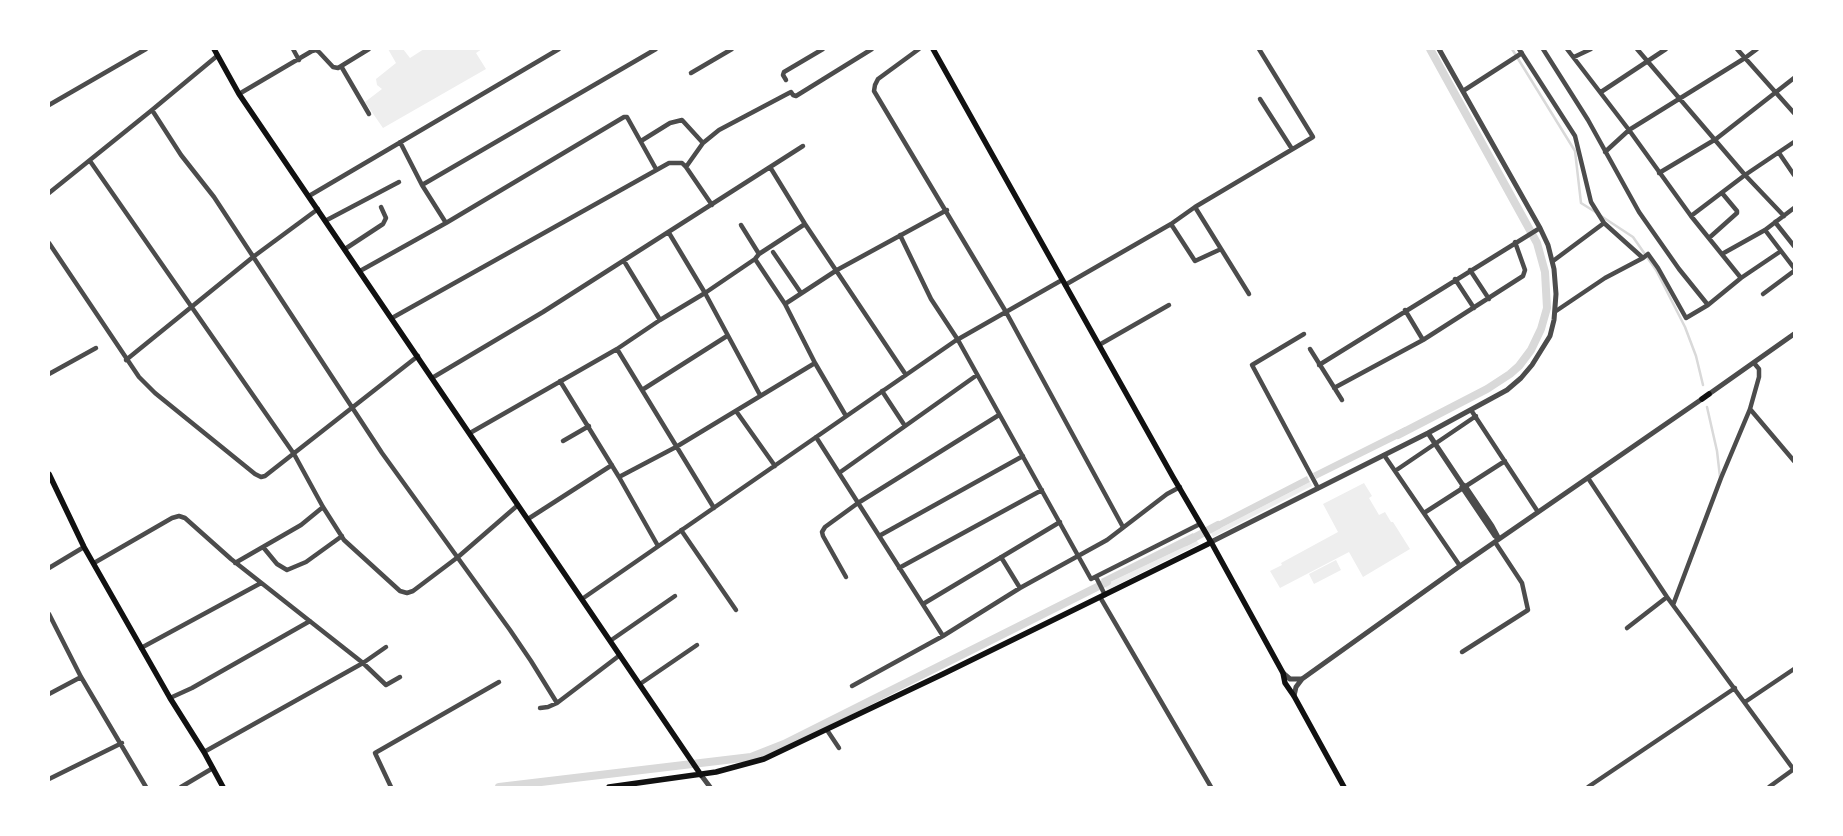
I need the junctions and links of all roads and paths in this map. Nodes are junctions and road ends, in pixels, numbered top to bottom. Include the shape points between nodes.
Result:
1 (146, 49) edge
2 (214, 49) edge
3 (293, 49) edge
4 (369, 49) edge
5 (559, 49) edge
6 (656, 49) edge
7 (732, 49) edge
8 (823, 49) edge
9 (872, 49) edge
10 (919, 49) edge
11 (933, 49) edge
12 (1259, 49) edge
13 (1439, 49) edge
14 (1543, 49) edge
15 (1568, 49) edge
16 (1591, 49) edge
17 (1637, 49) edge
18 (1666, 49) edge
19 (1737, 49) edge
20 (1757, 49) edge
21 (1519, 54) edge
22 (217, 56) junction
23 (1574, 57) junction
24 (1745, 58) junction
25 (299, 60) junction
26 (1648, 62) junction
27 (341, 66) junction
28 (691, 73) dead end
29 (1794, 78) edge
30 (786, 80) dead end
31 (1463, 91) junction
32 (1601, 92) junction
33 (1777, 93) junction
34 (239, 94) junction
35 (1680, 98) junction
36 (1260, 100) dead end
37 (49, 105) edge
38 (152, 110) junction
39 (369, 114) dead end
40 (1794, 114) edge
41 (1630, 130) junction
42 (1716, 140) junction
43 (641, 141) junction
44 (400, 142) junction
45 (1794, 142) edge
46 (703, 143) junction
47 (803, 146) dead end
48 (1292, 150) junction
49 (1605, 152) junction
50 (1779, 153) junction
51 (90, 161) junction
52 (686, 167) junction
53 (770, 167) junction
54 (656, 169) junction
55 (1660, 173) junction
56 (1745, 175) junction
57 (1794, 175) edge
58 (399, 182) dead end
59 (422, 185) junction
60 (49, 193) edge
61 (1722, 193) junction
62 (309, 196) junction
63 (712, 204) junction
64 (381, 207) dead end
65 (1195, 207) junction
66 (1794, 208) edge
67 (318, 209) junction
68 (947, 210) junction
69 (1691, 216) junction
70 (1784, 216) junction
71 (325, 220) junction
72 (1775, 222) junction
73 (446, 223) junction
74 (1604, 223) junction
75 (805, 224) junction
76 (1171, 224) junction
77 (741, 225) dead end
78 (1539, 229) junction
79 (1765, 230) junction
80 (669, 233) junction
81 (900, 235) junction
82 (1709, 238) junction
83 (1515, 242) junction
84 (49, 243) edge
85 (1794, 246) edge
86 (344, 249) junction
87 (1221, 249) junction
88 (1781, 251) junction
89 (773, 252) dead end
90 (759, 254) junction
91 (1722, 254) junction
92 (253, 257) junction
93 (1643, 258) junction
94 (755, 259) junction
95 (624, 261) junction
96 (1553, 261) junction
97 (838, 270) junction
98 (1470, 270) junction
99 (1794, 270) edge
100 (360, 271) junction
101 (1741, 278) junction
102 (1456, 279) junction
103 (1064, 282) junction
104 (705, 293) junction
105 (801, 293) junction
106 (1249, 294) dead end
107 (1763, 294) dead end
108 (1489, 299) junction
109 (785, 304) junction
110 (1708, 305) junction
111 (1168, 306) dead end
112 (191, 307) junction
113 (1474, 308) junction
114 (1405, 310) junction
115 (1556, 311) junction
116 (1006, 312) junction
117 (392, 318) junction
118 (660, 320) junction
119 (1304, 334) dead end
120 (1794, 334) edge
121 (728, 336) junction
122 (1423, 340) junction
123 (956, 341) junction
124 (1099, 345) junction
125 (96, 348) dead end
126 (617, 349) junction
127 (1310, 349) dead end
128 (418, 356) junction
129 (126, 360) junction
130 (816, 363) junction
131 (1754, 363) junction
132 (1319, 365) junction
133 (49, 374) edge
134 (906, 375) junction
135 (977, 375) junction
136 (432, 378) junction
137 (560, 381) junction
138 (1334, 388) junction
139 (642, 390) junction
140 (882, 391) junction
141 (1709, 394) joint
142 (760, 395) junction
143 (1702, 399) joint
144 (1342, 400) dead end
145 (352, 408) junction
146 (1750, 409) junction
147 (1471, 410) junction
148 (736, 411) junction
149 (999, 414) junction
150 (846, 416) junction
151 (1476, 416) junction
152 (589, 426) junction
153 (905, 426) junction
154 (470, 433) junction
155 (1428, 433) junction
156 (816, 437) junction
157 (563, 441) dead end
158 (1435, 444) junction
159 (676, 447) junction
160 (294, 454) junction
161 (1384, 455) junction
162 (1023, 456) junction
163 (1504, 461) junction
164 (1794, 461) edge
165 (612, 465) junction
166 (775, 466) junction
167 (1395, 471) junction
168 (839, 473) junction
169 (49, 474) edge
170 (619, 478) junction
171 (1588, 478) junction
172 (1463, 486) junction
173 (1178, 487) junction
174 (1318, 488) junction
175 (1042, 490) junction
176 (858, 503) junction
177 (518, 505) junction
178 (324, 507) junction
179 (714, 508) junction
180 (1538, 512) junction
181 (1424, 513) junction
182 (528, 519) junction
183 (1060, 522) junction
184 (1200, 526) junction
185 (1123, 527) junction
186 (682, 530) junction
187 (342, 536) junction
188 (879, 536) junction
189 (1497, 540) junction
190 (1209, 542) junction
191 (658, 546) junction
192 (84, 547) junction
193 (263, 547) junction
194 (1079, 556) junction
195 (458, 557) junction
196 (1001, 557) junction
197 (94, 563) junction
198 (235, 563) junction
199 (1460, 566) junction
200 (49, 568) edge
201 (900, 568) junction
202 (846, 577) dead end
203 (1097, 578) junction
204 (261, 583) junction
205 (1020, 588) junction
206 (674, 596) dead end
207 (1103, 596) junction
208 (1667, 597) junction
209 (582, 599) junction
210 (923, 604) junction
211 (1673, 605) junction
212 (736, 610) dead end
213 (49, 614) edge
214 (310, 621) junction
215 (1627, 628) dead end
216 (943, 636) junction
217 (610, 641) junction
218 (697, 645) dead end
219 (386, 647) dead end
220 (141, 648) junction
221 (1462, 652) dead end
222 (620, 655) junction
223 (363, 663) junction
224 (1794, 669) edge
225 (1282, 674) junction
226 (81, 677) junction
227 (400, 677) dead end
228 (1302, 679) junction
229 (499, 682) dead end
230 (640, 684) junction
231 (852, 686) dead end
232 (1735, 688) junction
233 (49, 694) edge
234 (1294, 696) junction
235 (170, 698) junction
236 (1746, 702) junction
237 (557, 703) junction
238 (540, 708) dead end
239 (827, 730) junction
240 (122, 743) junction
241 (839, 748) dead end
242 (204, 752) junction
243 (213, 768) junction
244 (1794, 769) edge
245 (701, 775) junction
246 (49, 779) edge
247 (146, 787) edge
248 (181, 787) edge
249 (223, 787) edge
250 (391, 787) edge
251 (609, 787) edge
252 (710, 787) edge
253 (1211, 787) edge
254 (1344, 787) edge
255 (1588, 787) edge
256 (1769, 787) edge

1 - 37 street
2 - 22 main road
3 - 25 street
4 - 27 street
5 - 44 street
6 - 59 street
7 - 28 street
8 - 30 street via 784,72
9 - 46 street via 796,96 791,92 736,120
10 - 68 street via 878,80 874,91
11 - 103 main road
12 - 48 street via 1313,137
13 - 31 street
14 - 49 street
15 - 23 street
16 - 23 street
17 - 26 street
18 - 26 street
19 - 24 street
20 - 24 street
21 - 31 street
21 - 74 street via 1575,138 1591,202
22 - 34 main road
22 - 38 street
23 - 32 street
24 - 33 street
24 - 35 street
25 - 27 street via 316,50 333,68
25 - 34 street
26 - 32 street
26 - 35 street
27 - 39 street
29 - 33 street
31 - 78 street
32 - 41 street
33 - 40 street
33 - 42 street
34 - 62 main road
35 - 41 street
35 - 42 street
36 - 48 street
38 - 51 street
38 - 92 street
41 - 49 street
41 - 55 street
42 - 55 street
42 - 56 street
43 - 46 street via 670,123 682,120
43 - 54 street
43 - 73 street via 627,117 622,118
44 - 59 street
44 - 62 street
45 - 50 street
46 - 52 street
47 - 53 street
48 - 65 street
49 - 110 street via 1639,212
50 - 56 street
50 - 57 street
51 - 60 street
51 - 112 street
52 - 54 street via 682,163 669,163
52 - 63 street
53 - 63 street
53 - 75 street
54 - 117 street
55 - 69 street
56 - 61 street
56 - 70 street
58 - 71 street
59 - 73 street
61 - 69 street
61 - 82 street via 1737,211
62 - 67 main road
63 - 80 street
64 - 86 street via 386,218 383,224
65 - 76 street
65 - 87 street
66 - 70 street
67 - 71 main road
67 - 92 street
68 - 81 street
68 - 116 street
69 - 82 street
70 - 72 street
71 - 86 main road
72 - 79 street
72 - 85 street
73 - 100 street
74 - 93 street
74 - 96 street
75 - 90 street
75 - 97 street
76 - 87 street via 1194,261
76 - 103 street
77 - 90 street
78 - 83 street
78 - 96 street
79 - 88 street
79 - 91 street
80 - 95 street
80 - 104 street
81 - 97 street
81 - 123 street
82 - 91 street
83 - 98 street
83 - 108 street via 1525,273
84 - 129 street
86 - 100 main road
87 - 106 street
88 - 99 street
88 - 101 street
89 - 105 street
90 - 94 street
91 - 101 street
92 - 112 street
92 - 145 street
93 - 110 street via 1648,254 1686,318
93 - 115 street via 1605,278
94 - 104 street
94 - 109 street
95 - 118 street
95 - 136 street
96 - 115 street
97 - 105 street
97 - 134 street
98 - 102 street
98 - 108 street
99 - 107 street
100 - 117 main road
101 - 110 street
102 - 113 street
102 - 114 street
103 - 116 street
103 - 124 main road
104 - 118 street
104 - 121 street
105 - 109 street
108 - 113 street
109 - 130 street
111 - 124 street
112 - 129 street
112 - 160 street
113 - 122 street
114 - 122 street
114 - 132 street
115 - 147 street via 1550,336 1527,372 1507,390
116 - 123 street
116 - 185 street
117 - 128 main road
118 - 126 street
119 - 174 street via 1252,365
120 - 131 street
121 - 139 street
121 - 142 street
122 - 138 street
123 - 134 street
123 - 135 street
124 - 173 main road
125 - 133 street
126 - 137 street
126 - 139 street
127 - 132 street
128 - 136 main road
128 - 145 street
129 - 160 street via 155,393 255,474 265,476
130 - 142 street
130 - 150 street
131 - 141 street
131 - 146 street via 1759,369 1759,377
132 - 138 street
134 - 140 street
135 - 149 street
135 - 153 street
136 - 154 main road
137 - 152 street
137 - 154 street
138 - 144 street
139 - 159 street
140 - 150 street
140 - 153 street
141 - 143 main road
142 - 148 street
143 - 171 street
145 - 160 street
145 - 195 street via 410,494
146 - 164 street
146 - 211 street via 1720,478
147 - 151 street
147 - 155 street
148 - 159 street
148 - 166 street
149 - 162 street
149 - 176 street
150 - 156 street
151 - 158 street
151 - 163 street
152 - 157 street
152 - 165 street
153 - 168 street
154 - 177 main road
155 - 158 street
155 - 161 street
156 - 166 street
156 - 168 street
158 - 167 street
158 - 172 street
159 - 170 street
159 - 179 street
160 - 178 street
161 - 167 street
161 - 174 street
162 - 175 street
162 - 188 street
163 - 172 street
163 - 180 street
165 - 170 street
165 - 182 street
166 - 179 street
167 - 181 street
168 - 176 street
169 - 192 main road
170 - 191 street
171 - 180 street
171 - 208 street
172 - 181 street
172 - 189 street
173 - 184 main road
173 - 185 street
174 - 190 street
175 - 183 street
175 - 201 street
176 - 188 street
176 - 202 street via 822,532
177 - 182 main road
177 - 195 street
178 - 187 street
178 - 193 street
179 - 186 street
180 - 189 street
181 - 199 street
182 - 209 main road
183 - 194 street
183 - 196 street
184 - 190 main road
184 - 203 street
185 - 194 street
186 - 191 street
186 - 212 street
187 - 193 street via 306,562 287,570
187 - 195 street via 400,591 413,591
188 - 201 street
189 - 199 street
189 - 221 street via 1522,583 1528,610
190 - 207 main road
190 - 225 main road
191 - 209 street
192 - 197 main road
192 - 200 street
193 - 198 street
194 - 203 street via 1091,579
194 - 205 street
195 - 237 street
196 - 205 street
196 - 210 street
197 - 198 street via 179,516
197 - 220 main road
198 - 204 street
199 - 228 street
201 - 210 street
203 - 207 street
204 - 214 street
204 - 220 street
205 - 216 street
206 - 217 street
207 - 239 main road
207 - 253 street
208 - 211 street
208 - 215 street
209 - 217 main road
210 - 216 street
211 - 232 street
213 - 226 street
214 - 223 street
214 - 235 street
216 - 231 street
217 - 222 main road
218 - 230 street
219 - 223 street
220 - 235 main road
222 - 230 main road
222 - 237 street
223 - 227 street via 386,685
223 - 242 street
224 - 236 street
225 - 228 street via 1290,679
225 - 234 main road
226 - 233 street
226 - 240 street
228 - 234 street
229 - 250 street via 375,754
230 - 245 main road
232 - 236 street
232 - 255 street
234 - 254 main road
235 - 242 main road
236 - 244 street
237 - 238 street
239 - 241 street
239 - 245 main road via 750,764
240 - 246 street
240 - 247 street
242 - 243 main road
243 - 248 street
243 - 249 main road
244 - 256 street
245 - 251 main road
245 - 252 street

